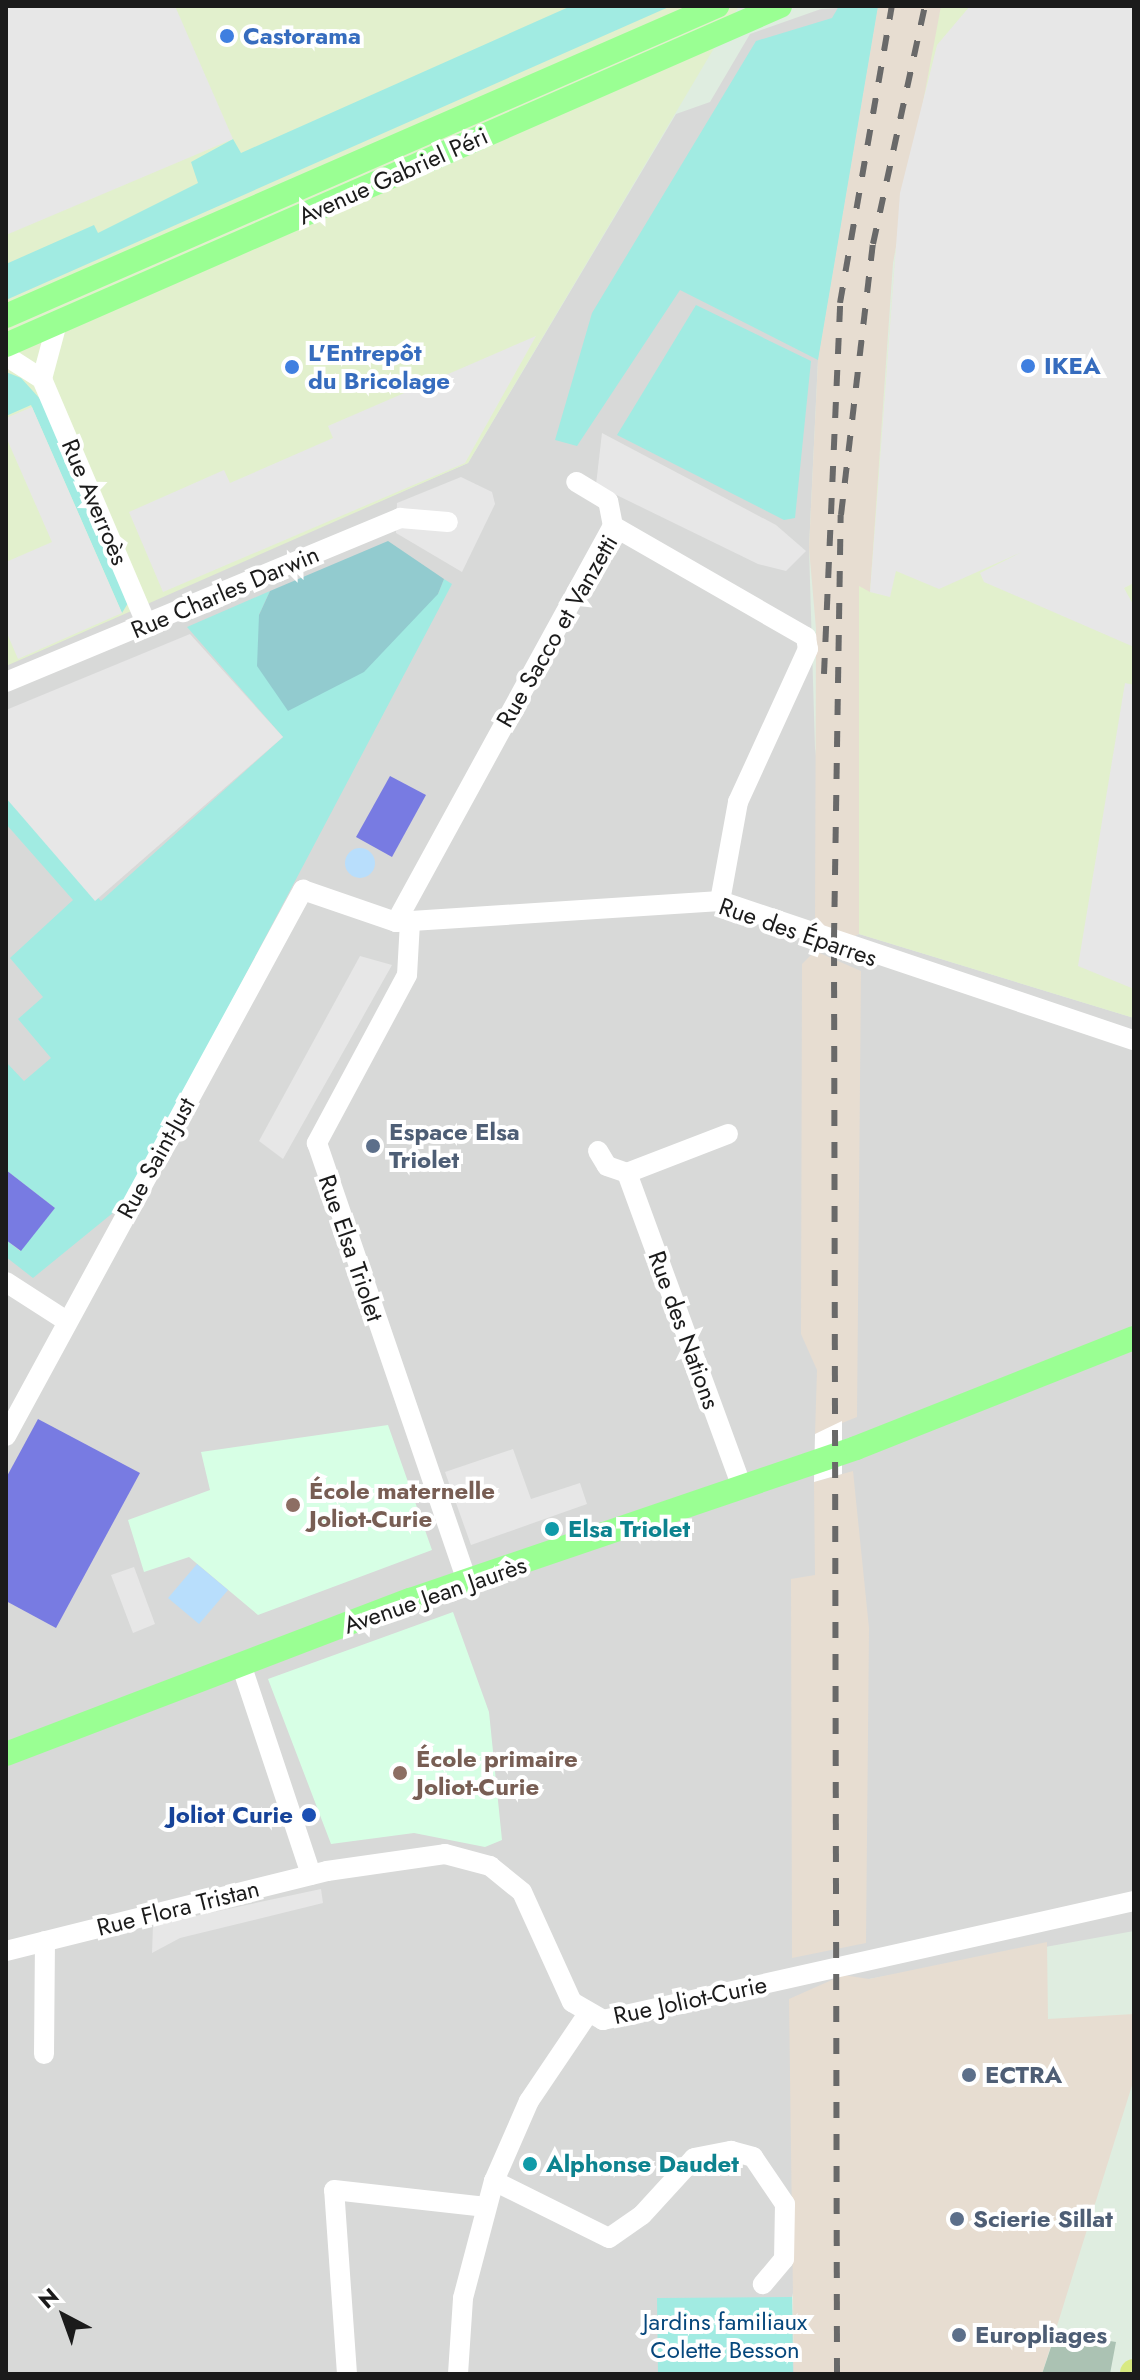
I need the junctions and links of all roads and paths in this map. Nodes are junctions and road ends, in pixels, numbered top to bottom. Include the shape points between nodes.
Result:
1 (717, 6) edge
2 (780, 6) edge
3 (6, 316) edge
4 (57, 323) junction
5 (6, 345) edge
6 (6, 356) edge
7 (42, 379) junction
8 (576, 482) dead end
9 (448, 522) dead end
10 (613, 526) junction
11 (147, 625) junction
12 (6, 682) edge
13 (314, 889) joint
14 (720, 901) junction
15 (403, 922) junction
16 (1134, 1040) edge
17 (728, 1134) dead end
18 (598, 1151) dead end
19 (627, 1173) junction
20 (10, 1292) edge
21 (65, 1320) junction
22 (1134, 1338) edge
23 (6, 1436) edge
24 (742, 1487) junction
25 (467, 1582) junction
26 (241, 1664) junction
27 (6, 1754) edge
28 (311, 1875) junction
29 (1134, 1901) edge
30 (45, 1941) junction
31 (6, 1951) edge
32 (587, 2015) junction
33 (44, 2054) dead end
34 (494, 2181) junction
35 (486, 2207) junction
36 (763, 2284) dead end
37 (347, 2374) edge
38 (458, 2374) edge

1 - 3 main road, Avenue Gabriel Péri
2 - 4 main road, Avenue Gabriel Péri
4 - 5 main road, Avenue Gabriel Péri
4 - 7 street
6 - 7 street
7 - 11 street, Rue Averroès
8 - 10 street via 608,501
9 - 11 street, Rue Charles Darwin via 400,518
10 - 14 street, Rue Sacco et Vanzetti via 806,637 808,649 738,802
10 - 15 street, Rue Sacco et Vanzetti
11 - 12 street, Rue Charles Darwin
13 - 15 street, Rue des Éparres
13 - 21 street, Rue Saint-Just via 292,904
14 - 15 street, Rue des Éparres
14 - 16 street, Rue des Éparres
15 - 25 street, Rue Elsa Triolet via 407,975 317,1143
17 - 19 street
18 - 19 street via 607,1166
19 - 24 street, Rue des Nations
20 - 21 street
21 - 23 street, Rue Saint-Just
22 - 24 main road, Avenue Jean Jaurès
24 - 25 main road, Avenue Jean Jaurès
25 - 26 main road, Avenue Jean Jaurès
26 - 27 main road, Avenue Jean Jaurès
26 - 28 street
28 - 30 street, Rue Flora Tristan
28 - 32 street, Rue Joliot-Curie via 445,1854 490,1866 528,1901 566,1991
29 - 32 street, Rue Joliot-Curie via 630,2016
30 - 31 street, Rue Flora Tristan
30 - 33 street
32 - 34 street via 529,2101
34 - 35 street
34 - 36 street via 609,2238 642,2215 694,2158 713,2151 753,2157 785,2204 784,2259
35 - 37 street via 334,2190
35 - 38 street via 463,2298

